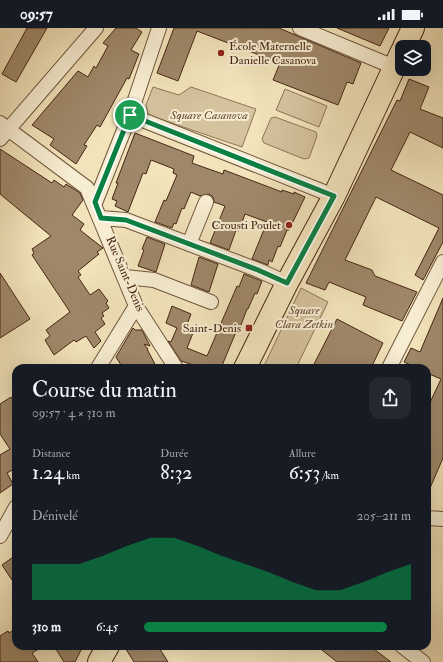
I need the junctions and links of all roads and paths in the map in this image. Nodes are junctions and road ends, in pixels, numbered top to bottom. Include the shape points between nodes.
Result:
1 (96, 28) edge
2 (159, 28) edge
3 (300, 28) edge
4 (413, 28) edge
5 (407, 40) edge
6 (395, 58) edge
7 (395, 65) edge
8 (130, 115) junction
9 (3, 131) edge
10 (334, 196) junction
11 (95, 202) junction
12 (206, 202) dead end
13 (101, 218) junction
14 (190, 244) junction
15 (443, 262) edge
16 (124, 277) junction
17 (287, 283) junction
18 (211, 302) dead end
19 (136, 306) junction
20 (100, 364) edge
21 (173, 364) edge
22 (247, 364) edge
23 (392, 364) edge
24 (12, 514) edge
25 (431, 518) edge
26 (443, 519) edge
27 (0, 536) edge
28 (106, 650) edge
29 (407, 650) edge
30 (99, 662) edge
31 (422, 662) edge

1 - 9 street
2 - 8 street
3 - 6 street
4 - 5 main road
7 - 10 main road
8 - 10 street
8 - 11 street
9 - 11 street, Rue Saint-Denis via 87,188
10 - 17 main road
11 - 13 street, Rue Saint-Denis
12 - 14 street
13 - 14 street via 126,220
13 - 16 street, Rue Saint-Denis
14 - 17 street
15 - 23 street
16 - 18 street via 154,280
16 - 19 street, Rue Saint-Denis
17 - 22 main road
19 - 20 street
19 - 21 street, Rue Saint-Denis
24 - 27 street
25 - 26 street
28 - 30 main road
29 - 31 street

